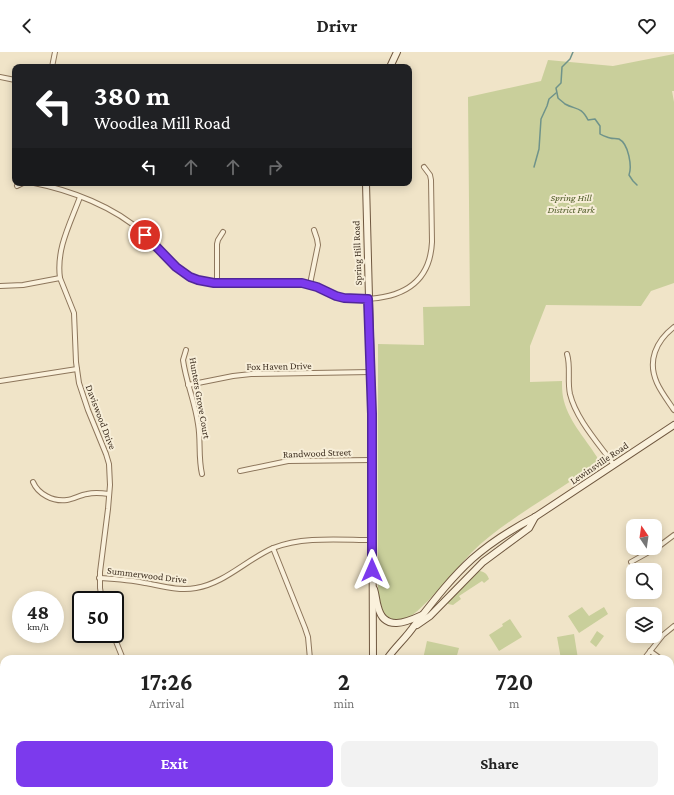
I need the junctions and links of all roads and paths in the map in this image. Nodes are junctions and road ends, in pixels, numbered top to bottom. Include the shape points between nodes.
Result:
1 (56, 52) edge
2 (397, 52) edge
3 (53, 64) edge
4 (391, 64) edge
5 (0, 77) edge
6 (12, 79) edge
7 (424, 167) dead end
8 (46, 186) edge
9 (366, 186) edge
10 (80, 197) junction
11 (314, 230) dead end
12 (223, 232) dead end
13 (60, 278) junction
14 (217, 283) junction
15 (310, 284) junction
16 (0, 286) edge
17 (368, 299) junction
18 (674, 327) edge
19 (186, 350) dead end
20 (567, 354) dead end
21 (77, 369) junction
22 (371, 372) junction
23 (0, 381) edge
24 (188, 385) junction
25 (674, 410) edge
26 (674, 425) edge
27 (372, 460) junction
28 (614, 465) junction
29 (240, 471) dead end
30 (202, 474) dead end
31 (33, 482) dead end
32 (109, 494) junction
33 (535, 517) junction
34 (674, 535) edge
35 (373, 540) junction
36 (274, 548) junction
37 (484, 550) junction
38 (483, 562) junction
39 (631, 562) dead end
40 (99, 578) junction
41 (372, 580) junction
42 (444, 588) junction
43 (101, 591) edge
44 (443, 602) junction
45 (422, 615) junction
46 (674, 626) edge
47 (414, 627) junction
48 (117, 643) edge
49 (650, 651) junction
50 (121, 655) edge
51 (310, 655) edge
52 (373, 655) edge
53 (391, 655) edge
54 (647, 655) edge
55 (656, 655) edge

1 - 3 street
2 - 4 main road
5 - 6 street
7 - 17 street via 431,180 432,249 428,262 422,275 405,290 389,297
8 - 10 street
9 - 17 main road, Spring Hill Road
10 - 13 street, Daviswood Drive via 61,247
10 - 14 street via 110,210 133,224 176,267 190,277
11 - 15 street via 318,245
12 - 14 street via 217,244
13 - 16 street via 23,285
13 - 21 street, Daviswood Drive via 74,313
14 - 15 street
15 - 17 street via 344,298
17 - 22 main road, Spring Hill Road
18 - 25 street via 659,343 654,356 653,371 657,385
19 - 24 street, Hunters Grove Court via 183,360
20 - 28 street via 573,403
21 - 23 street
21 - 32 street, Daviswood Drive via 83,396 106,454 110,474
22 - 24 street, Fox Haven Drive via 251,374
22 - 27 main road, Spring Hill Road
24 - 30 street, Hunters Grove Court via 198,424
26 - 28 main road, Lewinsville Road
27 - 29 street, Randwood Street via 288,461
27 - 35 main road, Spring Hill Road
28 - 33 main road, Lewinsville Road
31 - 32 street via 43,495 61,500 95,493
32 - 40 street, Daviswood Drive
33 - 37 main road, Lewinsville Road
33 - 38 main road, Lewinsville Road via 529,528
34 - 39 street
35 - 36 street, Summerwood Drive via 301,541
35 - 41 main road, Spring Hill Road
36 - 40 street, Summerwood Drive via 222,579 194,588 176,589
36 - 51 street via 305,628
37 - 38 main road
37 - 42 main road, Lewinsville Road
38 - 44 main road, Lewinsville Road
40 - 43 street, Daviswood Drive
41 - 45 main road via 378,608 383,618 403,623
41 - 52 main road, Spring Hill Road
42 - 44 main road
42 - 45 main road, Lewinsville Road
44 - 47 main road, Lewinsville Road via 430,616
45 - 47 main road, Lewinsville Road
46 - 49 street
47 - 53 main road, Lewinsville Road
48 - 50 street
49 - 54 street
49 - 55 street

